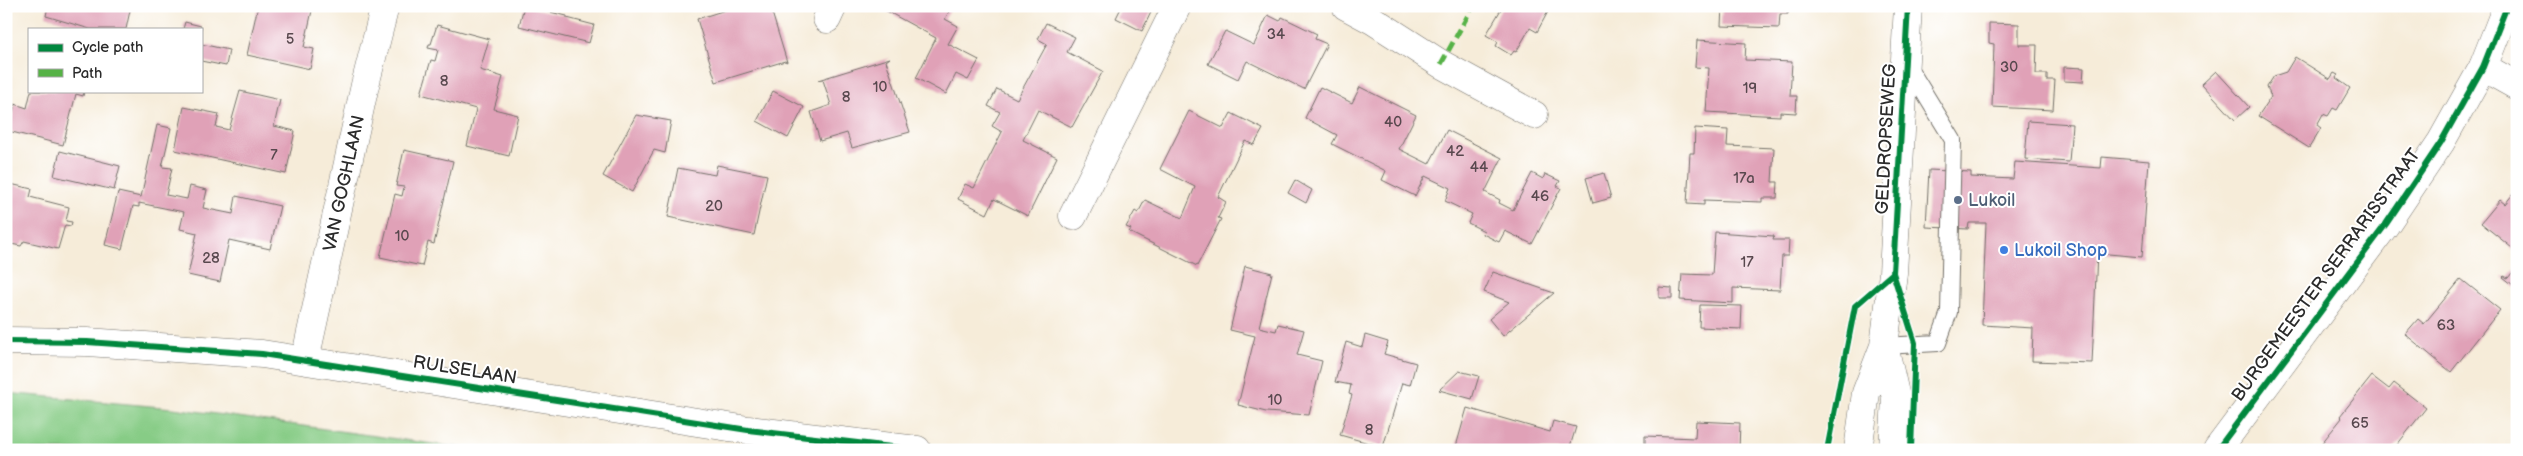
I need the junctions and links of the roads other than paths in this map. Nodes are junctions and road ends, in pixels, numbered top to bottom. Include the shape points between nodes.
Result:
1 (385, 6) edge
2 (1177, 6) edge
3 (1346, 6) edge
4 (1908, 6) edge
5 (2507, 6) edge
6 (1906, 62) junction
7 (2483, 67) junction
8 (2517, 86) edge
9 (1534, 115) dead end
10 (1072, 216) dead end
11 (6, 341) edge
12 (1884, 346) junction
13 (305, 360) junction
14 (917, 450) edge
15 (1858, 450) edge
16 (1893, 450) edge
17 (2217, 450) edge

1 - 13 street, VAN GOGHLAAN
2 - 10 street
3 - 9 street via 1374,20 1441,64
4 - 6 street, GELDROPSEWEG
5 - 7 street, BURGEMEESTER SERRARISSTRAAT
6 - 12 street, GELDROPSEWEG via 1893,273
6 - 12 lane via 1953,140 1949,312 1938,343
7 - 8 street
7 - 17 street, BURGEMEESTER SERRARISSTRAAT via 2441,142 2386,224
11 - 13 street, RULSELAAN via 88,342
12 - 15 street, GELDROPSEWEG via 1866,393
12 - 16 street, GELDROPSEWEG via 1896,398
13 - 14 street, RULSELAAN via 748,430

